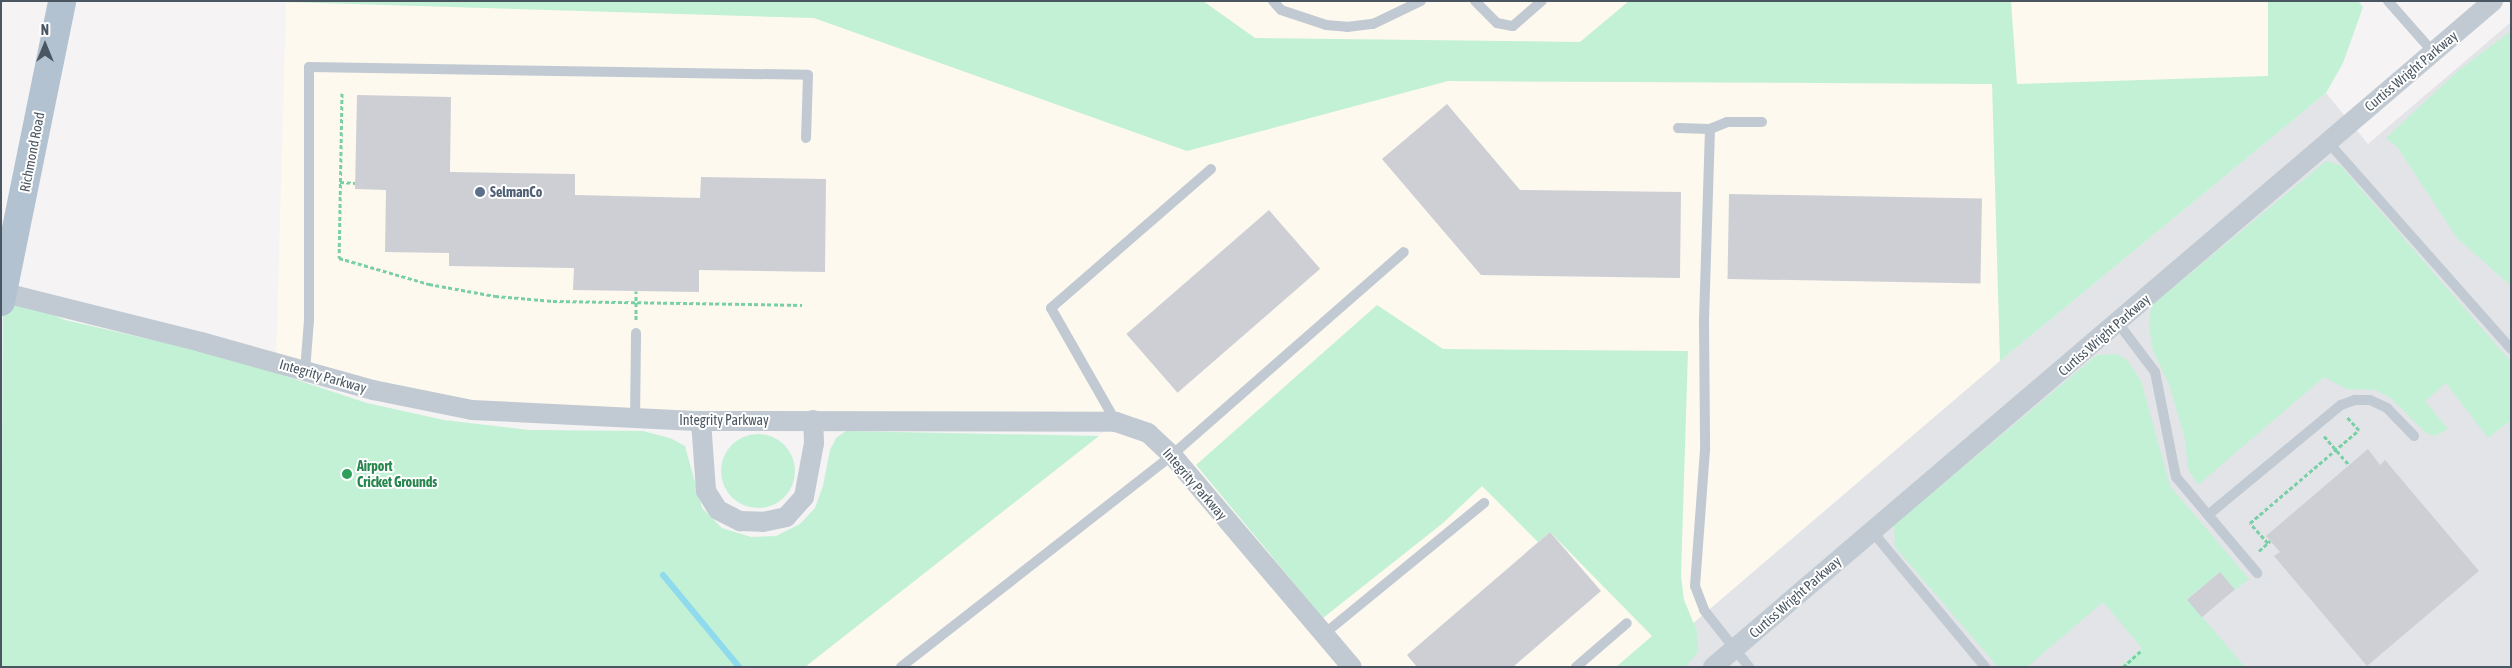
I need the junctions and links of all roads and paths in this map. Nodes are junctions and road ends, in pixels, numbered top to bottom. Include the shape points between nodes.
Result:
1 (62, 1) edge
2 (1273, 1) edge
3 (1421, 1) edge
4 (1475, 1) edge
5 (1542, 1) edge
6 (2388, 1) edge
7 (2493, 1) edge
8 (2433, 52) junction
9 (342, 93) dead end
10 (1762, 122) dead end
11 (1678, 128) dead end
12 (1710, 129) junction
13 (806, 138) dead end
14 (2328, 142) junction
15 (1211, 169) dead end
16 (340, 182) junction
17 (355, 183) dead end
18 (1404, 252) dead end
19 (636, 291) dead end
20 (2, 296) edge
21 (636, 302) junction
22 (802, 305) dead end
23 (2118, 323) junction
24 (636, 333) joint
25 (2511, 349) edge
26 (305, 371) junction
27 (2346, 416) dead end
28 (635, 420) junction
29 (814, 420) junction
30 (701, 421) junction
31 (1116, 422) junction
32 (2316, 426) junction
33 (2414, 436) dead end
34 (2336, 450) junction
35 (1172, 455) junction
36 (2349, 465) dead end
37 (1484, 503) dead end
38 (2208, 515) junction
39 (1871, 530) junction
40 (2268, 543) dead end
41 (2256, 573) dead end
42 (1627, 623) dead end
43 (1324, 634) junction
44 (1733, 649) junction
45 (2141, 652) dead end
46 (901, 667) edge
47 (1352, 667) edge
48 (1576, 667) edge
49 (1713, 667) edge
50 (1749, 667) edge
51 (1985, 667) edge
52 (2124, 667) edge

1 - 20 main road, Richmond Road
2 - 3 lane via 1281,10 1326,25 1347,27 1373,24
4 - 5 lane via 1497,23 1513,26
6 - 8 lane
7 - 8 street, Curtiss Wright Parkway
8 - 14 street, Curtiss Wright Parkway
9 - 16 path
10 - 12 lane via 1727,122
11 - 12 lane
12 - 44 lane via 1704,323 1705,450 1695,586 1704,610
13 - 26 lane via 808,75 309,67 309,320
14 - 23 street, Curtiss Wright Parkway
14 - 25 lane
15 - 31 lane via 1051,308
16 - 17 path
16 - 21 path via 339,258 429,284 495,296
18 - 35 lane
19 - 21 path
20 - 26 street, Integrity Parkway
21 - 22 path
21 - 24 path
23 - 38 lane via 2155,372 2176,477
23 - 39 street, Curtiss Wright Parkway
24 - 28 lane
26 - 28 street, Integrity Parkway via 373,390 472,410
27 - 34 path via 2359,430
28 - 30 street, Integrity Parkway
29 - 30 street, Integrity Parkway
29 - 30 street via 814,443 804,497 786,517 763,522 740,521 718,510 706,491
29 - 31 street, Integrity Parkway
31 - 35 street, Integrity Parkway via 1148,433
32 - 33 lane via 2341,405 2355,400 2370,400 2387,408
32 - 34 path
32 - 38 lane
34 - 36 path
34 - 40 path via 2250,524
35 - 43 street, Integrity Parkway
35 - 46 lane
37 - 43 lane
38 - 41 lane
39 - 44 street, Curtiss Wright Parkway
39 - 51 lane
42 - 48 lane
43 - 47 street, Integrity Parkway
44 - 49 street, Curtiss Wright Parkway
44 - 50 lane
45 - 52 path

